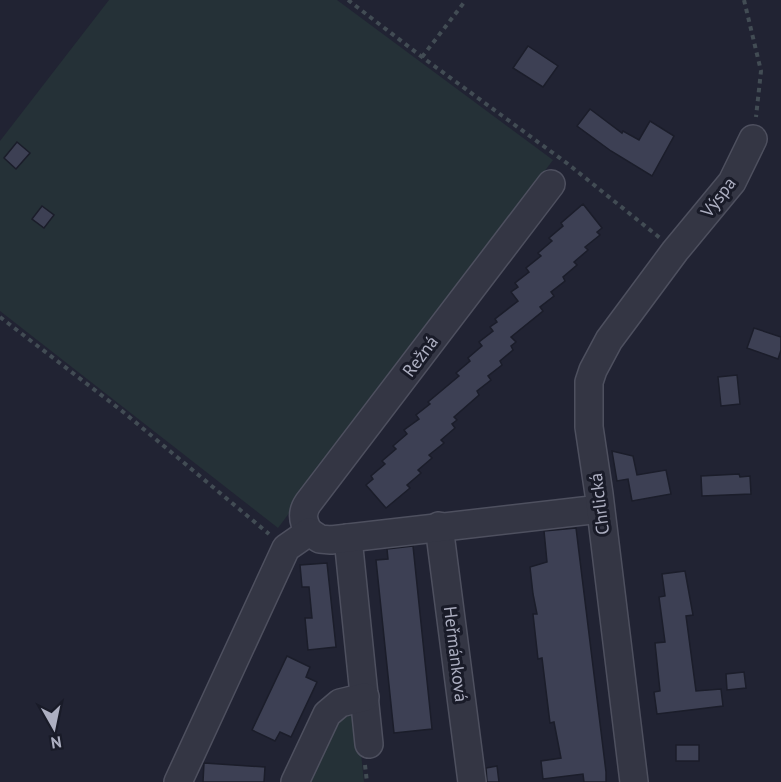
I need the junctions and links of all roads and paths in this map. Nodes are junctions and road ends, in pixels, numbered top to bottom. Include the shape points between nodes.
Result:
1 (348, 0) edge
2 (466, 0) edge
3 (744, 0) edge
4 (422, 57) junction
5 (753, 139) joint
6 (551, 184) dead end
7 (675, 251) junction
8 (0, 317) edge
9 (600, 509) junction
10 (439, 526) junction
11 (309, 532) junction
12 (348, 538) junction
13 (286, 548) junction
14 (365, 697) junction
15 (369, 744) dead end
16 (178, 782) edge
17 (295, 782) edge
18 (472, 782) edge
19 (634, 782) edge

1 - 4 path
2 - 4 path
3 - 5 path via 761,71
4 - 7 path via 568,164
5 - 7 street, Výspa via 732,182
6 - 11 street, Režná via 308,503 303,516
7 - 9 street, Chrlická via 609,340 589,382 589,428
8 - 13 path via 122,411
9 - 10 street
9 - 19 street, Chrlická
10 - 12 street
10 - 18 street, Heřmánková
11 - 12 street via 320,539
11 - 13 street
12 - 14 street
13 - 16 street
14 - 15 street
14 - 17 street via 340,703 327,714

